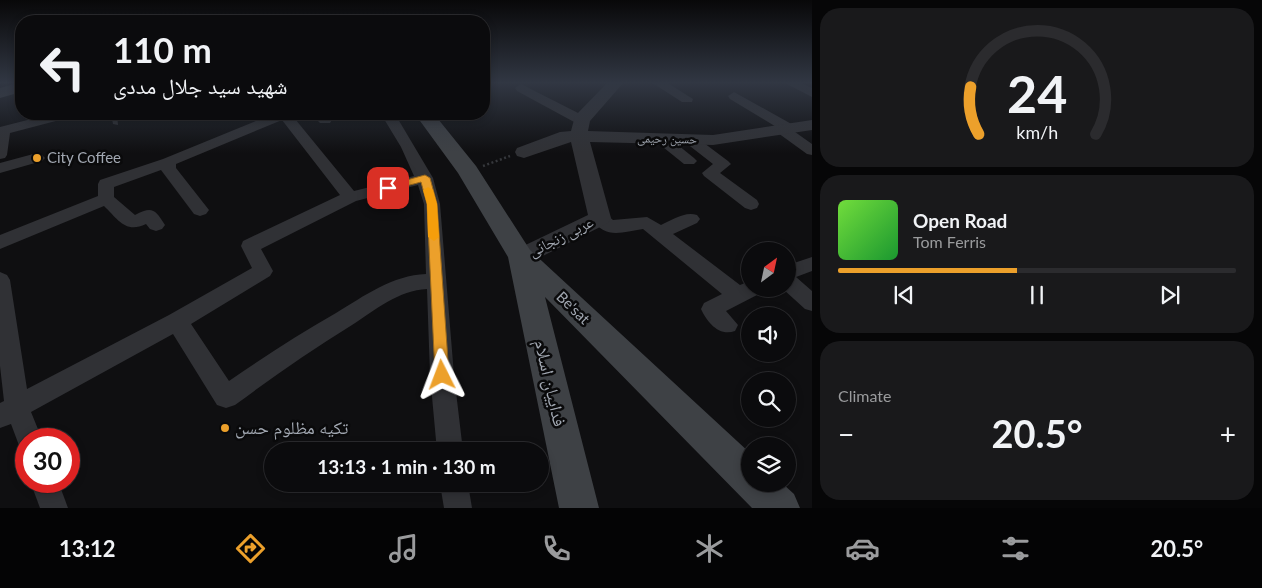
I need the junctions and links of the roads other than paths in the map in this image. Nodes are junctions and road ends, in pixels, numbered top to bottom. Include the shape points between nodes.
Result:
1 (547, 106) edge
2 (598, 106) edge
3 (749, 106) edge
4 (42, 120) edge
5 (65, 120) edge
6 (115, 120) edge
7 (275, 120) edge
8 (288, 120) edge
9 (392, 120) edge
10 (429, 120) edge
11 (116, 124) dead end
12 (812, 125) edge
13 (67, 128) dead end
14 (580, 128) junction
15 (786, 129) junction
16 (2, 131) edge
17 (663, 140) junction
18 (691, 140) junction
19 (812, 151) edge
20 (524, 152) road end
21 (0, 155) edge
22 (37, 158) dead end
23 (689, 161) dead end
24 (168, 162) junction
25 (0, 168) edge
26 (425, 178) junction
27 (350, 198) junction
28 (106, 199) junction
29 (751, 204) dead end
30 (200, 210) dead end
31 (600, 218) junction
32 (691, 219) dead end
33 (156, 225) dead end
34 (660, 233) junction
35 (0, 242) edge
36 (521, 257) junction
37 (812, 264) edge
38 (796, 269) edge
39 (0, 280) edge
40 (437, 281) junction
41 (796, 288) edge
42 (741, 290) edge
43 (741, 293) edge
44 (812, 303) edge
45 (177, 321) junction
46 (727, 325) dead end
47 (9, 411) edge
48 (21, 428) edge
49 (449, 442) edge
50 (741, 470) edge
51 (455, 492) edge
52 (763, 492) edge
53 (48, 493) edge
54 (54, 508) edge
55 (458, 508) edge
56 (579, 508) edge
57 (780, 508) edge

1 - 14 street
2 - 14 street
3 - 15 street
4 - 16 street
5 - 13 street
6 - 11 lane
7 - 24 street
8 - 27 street
9 - 26 street
10 - 36 main road, Be'sat via 468,171
12 - 15 street, حسین رحیمی
14 - 17 street, حسین رحیمی
14 - 20 street, حسین رحیمی
14 - 31 street
15 - 18 street, حسین رحیمی via 713,140
15 - 19 street
16 - 21 street
17 - 18 street, حسین رحیمی
17 - 23 street
18 - 29 street via 723,164 710,173
22 - 25 street
24 - 28 street via 106,184
24 - 30 street via 168,169
26 - 27 street
26 - 40 street via 432,204
27 - 45 street via 250,246 263,271
28 - 33 street via 133,223 150,215
28 - 35 street
31 - 34 street via 609,228 647,223
31 - 36 street, عربی زنجانی
32 - 34 street
34 - 42 street
36 - 50 main road, Be'sat
36 - 56 main road, فداییان اسلام
37 - 38 street
39 - 47 street
40 - 45 street via 415,282 386,293 288,353 226,397
40 - 49 street
41 - 44 street
43 - 46 street via 711,308
45 - 47 street
47 - 48 street
51 - 55 street
52 - 57 main road
53 - 54 street

